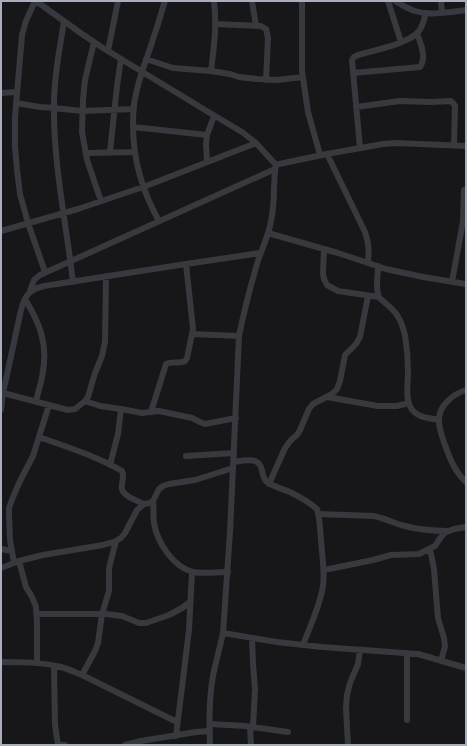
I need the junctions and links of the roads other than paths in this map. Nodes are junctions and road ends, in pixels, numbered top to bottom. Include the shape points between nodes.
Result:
1 (36, 1) edge
2 (118, 1) edge
3 (165, 1) edge
4 (214, 1) edge
5 (252, 1) edge
6 (302, 1) edge
7 (388, 1) edge
8 (396, 1) edge
9 (441, 1) edge
10 (403, 3) edge
11 (466, 10) edge
12 (426, 13) junction
13 (442, 13) junction
14 (64, 21) junction
15 (216, 24) junction
16 (256, 26) junction
17 (417, 34) junction
18 (94, 42) junction
19 (400, 42) junction
20 (108, 51) junction
21 (121, 59) junction
22 (146, 59) junction
23 (210, 71) junction
24 (142, 72) junction
25 (353, 73) junction
26 (303, 77) junction
27 (266, 80) junction
28 (17, 92) junction
29 (1, 93) edge
30 (16, 103) junction
31 (356, 107) junction
32 (54, 108) junction
33 (114, 109) junction
34 (134, 109) junction
35 (82, 111) junction
36 (214, 116) junction
37 (133, 127) junction
38 (207, 135) junction
39 (256, 143) junction
40 (454, 146) junction
41 (466, 146) edge
42 (360, 148) junction
43 (110, 152) junction
44 (134, 152) junction
45 (86, 153) junction
46 (327, 154) junction
47 (320, 155) junction
48 (206, 162) junction
49 (275, 167) junction
50 (143, 187) junction
51 (464, 190) dead end
52 (101, 201) junction
53 (63, 213) junction
54 (159, 221) junction
55 (28, 223) junction
56 (1, 231) edge
57 (268, 233) junction
58 (324, 250) junction
59 (260, 253) junction
60 (70, 261) junction
61 (368, 263) junction
62 (186, 264) junction
63 (378, 266) junction
64 (45, 272) junction
65 (106, 276) junction
66 (73, 282) junction
67 (452, 282) junction
68 (466, 284) edge
69 (30, 291) junction
70 (368, 296) junction
71 (379, 297) junction
72 (25, 299) junction
73 (192, 334) junction
74 (239, 336) junction
75 (3, 389) edge
76 (466, 390) edge
77 (328, 397) junction
78 (36, 402) junction
79 (85, 402) junction
80 (409, 403) junction
81 (48, 405) junction
82 (121, 409) junction
83 (1, 410) edge
84 (150, 412) junction
85 (236, 418) junction
86 (439, 420) junction
87 (39, 437) junction
88 (234, 453) junction
89 (186, 456) dead end
90 (110, 464) junction
91 (233, 465) junction
92 (466, 482) edge
93 (269, 484) junction
94 (153, 501) junction
95 (144, 504) junction
96 (318, 514) junction
97 (466, 527) edge
98 (450, 531) junction
99 (116, 541) junction
100 (1, 549) edge
101 (430, 549) junction
102 (12, 551) junction
103 (16, 562) junction
104 (1, 568) edge
105 (324, 570) junction
106 (192, 572) junction
107 (228, 572) junction
108 (190, 602) junction
109 (37, 614) junction
110 (102, 614) junction
111 (223, 632) junction
112 (252, 638) junction
113 (303, 645) junction
114 (360, 650) junction
115 (408, 653) junction
116 (441, 661) junction
117 (1, 662) edge
118 (37, 663) junction
119 (54, 666) junction
120 (466, 668) edge
121 (82, 675) junction
122 (407, 720) dead end
123 (177, 722) junction
124 (210, 724) junction
125 (251, 727) junction
126 (210, 732) junction
127 (288, 732) dead end
128 (176, 736) junction
129 (65, 745) edge
130 (125, 745) edge
131 (210, 745) edge
132 (251, 745) edge
133 (348, 745) edge

1 - 14 street
1 - 28 street via 22,35
2 - 20 street
3 - 22 street
4 - 15 street
5 - 16 street
6 - 26 street
7 - 19 street
8 - 10 street
9 - 13 street
10 - 12 street via 415,11
11 - 13 street
12 - 13 street
12 - 17 street
14 - 18 street
14 - 32 street
15 - 16 street
15 - 23 street
16 - 27 street via 261,26 268,33
17 - 19 street
17 - 25 street via 422,52 423,64 420,67
18 - 20 street
18 - 35 street via 85,80
19 - 25 street via 354,57
20 - 21 street
21 - 24 street
21 - 33 street
22 - 23 street via 173,68
22 - 24 street
23 - 27 street
24 - 34 street
24 - 36 street
25 - 31 street
26 - 27 street
26 - 47 street via 308,112
28 - 29 street
28 - 30 street
30 - 32 street
30 - 55 street via 15,158
31 - 40 street via 400,101 451,101 455,106
31 - 42 street
32 - 35 street
32 - 53 street via 56,157
33 - 34 street
33 - 35 street
33 - 43 street
34 - 37 street
35 - 45 street
36 - 38 street
36 - 39 street
37 - 38 street
37 - 44 street
38 - 48 street
39 - 48 street
39 - 49 street
40 - 41 street
40 - 42 street via 395,143
42 - 46 street
43 - 44 street
43 - 45 street
44 - 50 street
45 - 52 street
46 - 47 street
46 - 61 street via 366,232 369,247
47 - 49 street
48 - 50 street
49 - 54 street
49 - 57 street via 273,212
50 - 52 street
50 - 54 street
51 - 67 street via 463,221
52 - 53 street
53 - 55 street
53 - 60 street
54 - 60 street
55 - 56 street
55 - 64 street
57 - 58 street
57 - 59 street
58 - 61 street
58 - 70 street via 323,274 327,285 338,291
59 - 62 street
59 - 74 street
60 - 64 street
60 - 66 street
61 - 63 street
62 - 65 street
62 - 73 street
63 - 67 street
63 - 71 street
64 - 69 street via 34,280
65 - 66 street
65 - 79 street via 104,349
66 - 69 street
67 - 68 street
69 - 72 street
70 - 71 street
70 - 77 street via 360,337 345,355 337,389
71 - 80 street via 400,319 405,335
72 - 75 street
72 - 78 street via 39,326 44,347 43,371
73 - 74 street
73 - 84 street via 185,361 166,364
74 - 85 street
75 - 78 street
75 - 83 street
76 - 86 street via 444,405
77 - 80 street via 378,406
77 - 93 street via 313,404 309,409 297,435 285,448
78 - 81 street
79 - 81 street via 72,410
79 - 82 street
80 - 86 street via 416,414
81 - 87 street
82 - 84 street
82 - 90 street
84 - 85 street via 158,411 187,417 205,424
85 - 88 street
86 - 92 street via 449,458 460,477
87 - 90 street
87 - 102 street via 9,508
88 - 89 street
88 - 91 street
90 - 95 street via 124,474 121,487 125,494
91 - 93 street via 254,460 261,466 263,477
91 - 94 street via 196,480 162,486
91 - 107 street
93 - 96 street via 307,502 317,509
94 - 95 street
94 - 106 street via 154,523 165,549 180,566
95 - 99 street via 137,510 125,533
96 - 98 street via 374,516 422,530
96 - 105 street
97 - 98 street
98 - 101 street
99 - 103 street
99 - 110 street via 109,570 109,591
100 - 102 street
101 - 105 street via 418,554 391,555
101 - 116 street via 438,618 445,642
102 - 103 street
103 - 104 street
103 - 109 street via 35,603
105 - 113 street via 321,595
106 - 107 street
106 - 108 street
107 - 111 street
108 - 110 street via 169,615 146,624 122,616
108 - 123 street
109 - 110 street
109 - 118 street
110 - 121 street via 98,643
111 - 112 street
111 - 124 street via 213,677
112 - 113 street
112 - 125 street via 255,689
113 - 114 street
114 - 115 street
114 - 133 street via 347,695
115 - 116 street
115 - 122 street
116 - 120 street
117 - 118 street
118 - 119 street
119 - 121 street
119 - 129 street via 56,733 58,745
121 - 123 street
123 - 128 street
124 - 125 street
124 - 126 street
125 - 127 street
125 - 132 street
126 - 128 street
126 - 131 street
128 - 130 street

